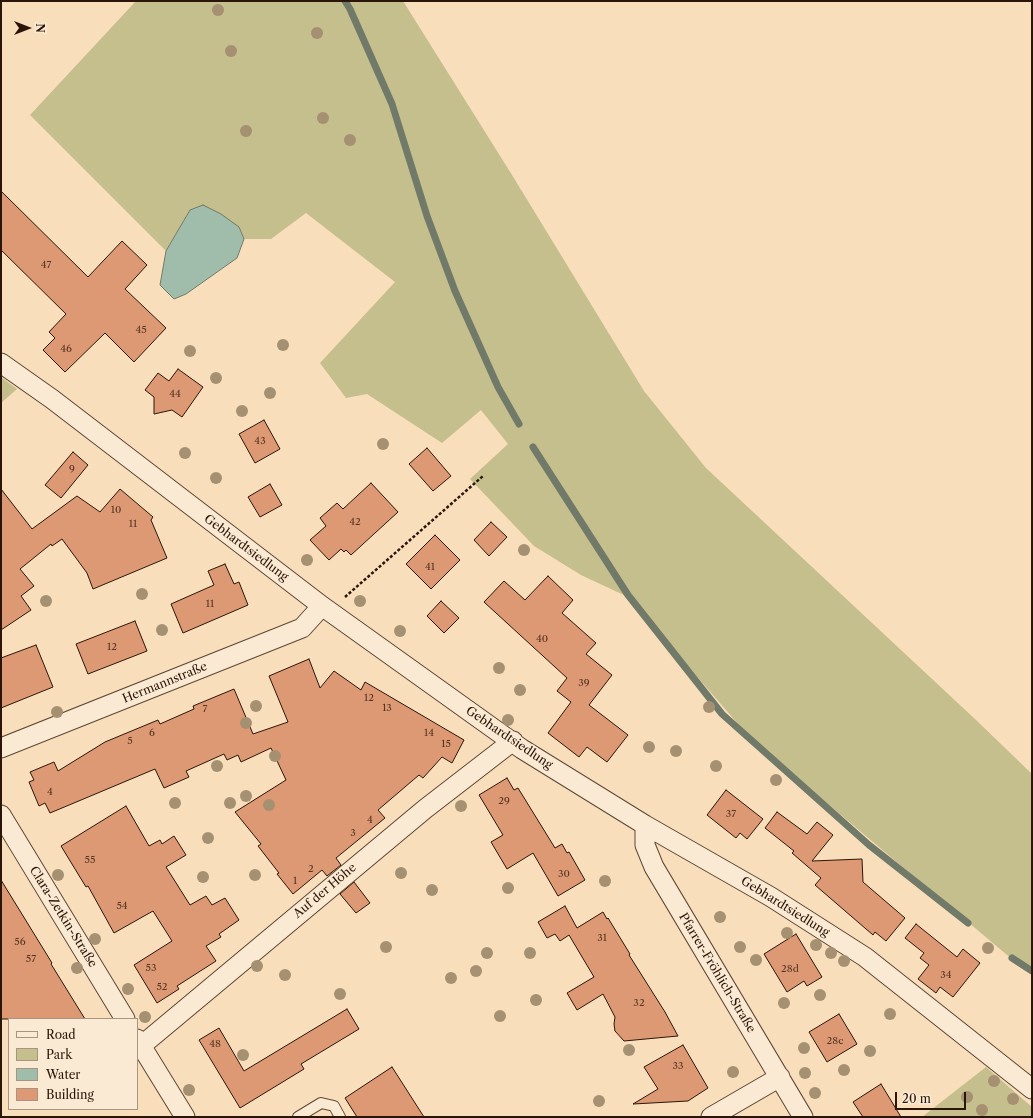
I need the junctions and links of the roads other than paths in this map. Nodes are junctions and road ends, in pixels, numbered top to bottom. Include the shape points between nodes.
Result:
1 (1, 363) edge
2 (325, 608) junction
3 (512, 741) junction
4 (1, 748) edge
5 (1, 815) edge
6 (645, 825) junction
7 (124, 1018) edge
8 (139, 1042) edge
9 (780, 1077) junction
10 (1032, 1089) edge
11 (185, 1117) edge
12 (298, 1117) edge
13 (340, 1117) edge
14 (711, 1117) edge
15 (803, 1117) edge

1 - 2 street, Gebhardtsiedlung
2 - 3 street, Gebhardtsiedlung
2 - 4 street, Hermannstraße via 302,628
3 - 6 street, Gebhardtsiedlung
3 - 8 street, Auf der Höhe
5 - 7 street, Clara-Zetkin-Straße
6 - 9 street, Pfarrer-Fröhlich-Straße via 645,845 654,867
6 - 10 street, Gebhardtsiedlung via 770,897 865,957
8 - 11 street
9 - 14 street
9 - 15 street, Pfarrer-Fröhlich-Straße
12 - 13 lane via 322,1103 334,1106

